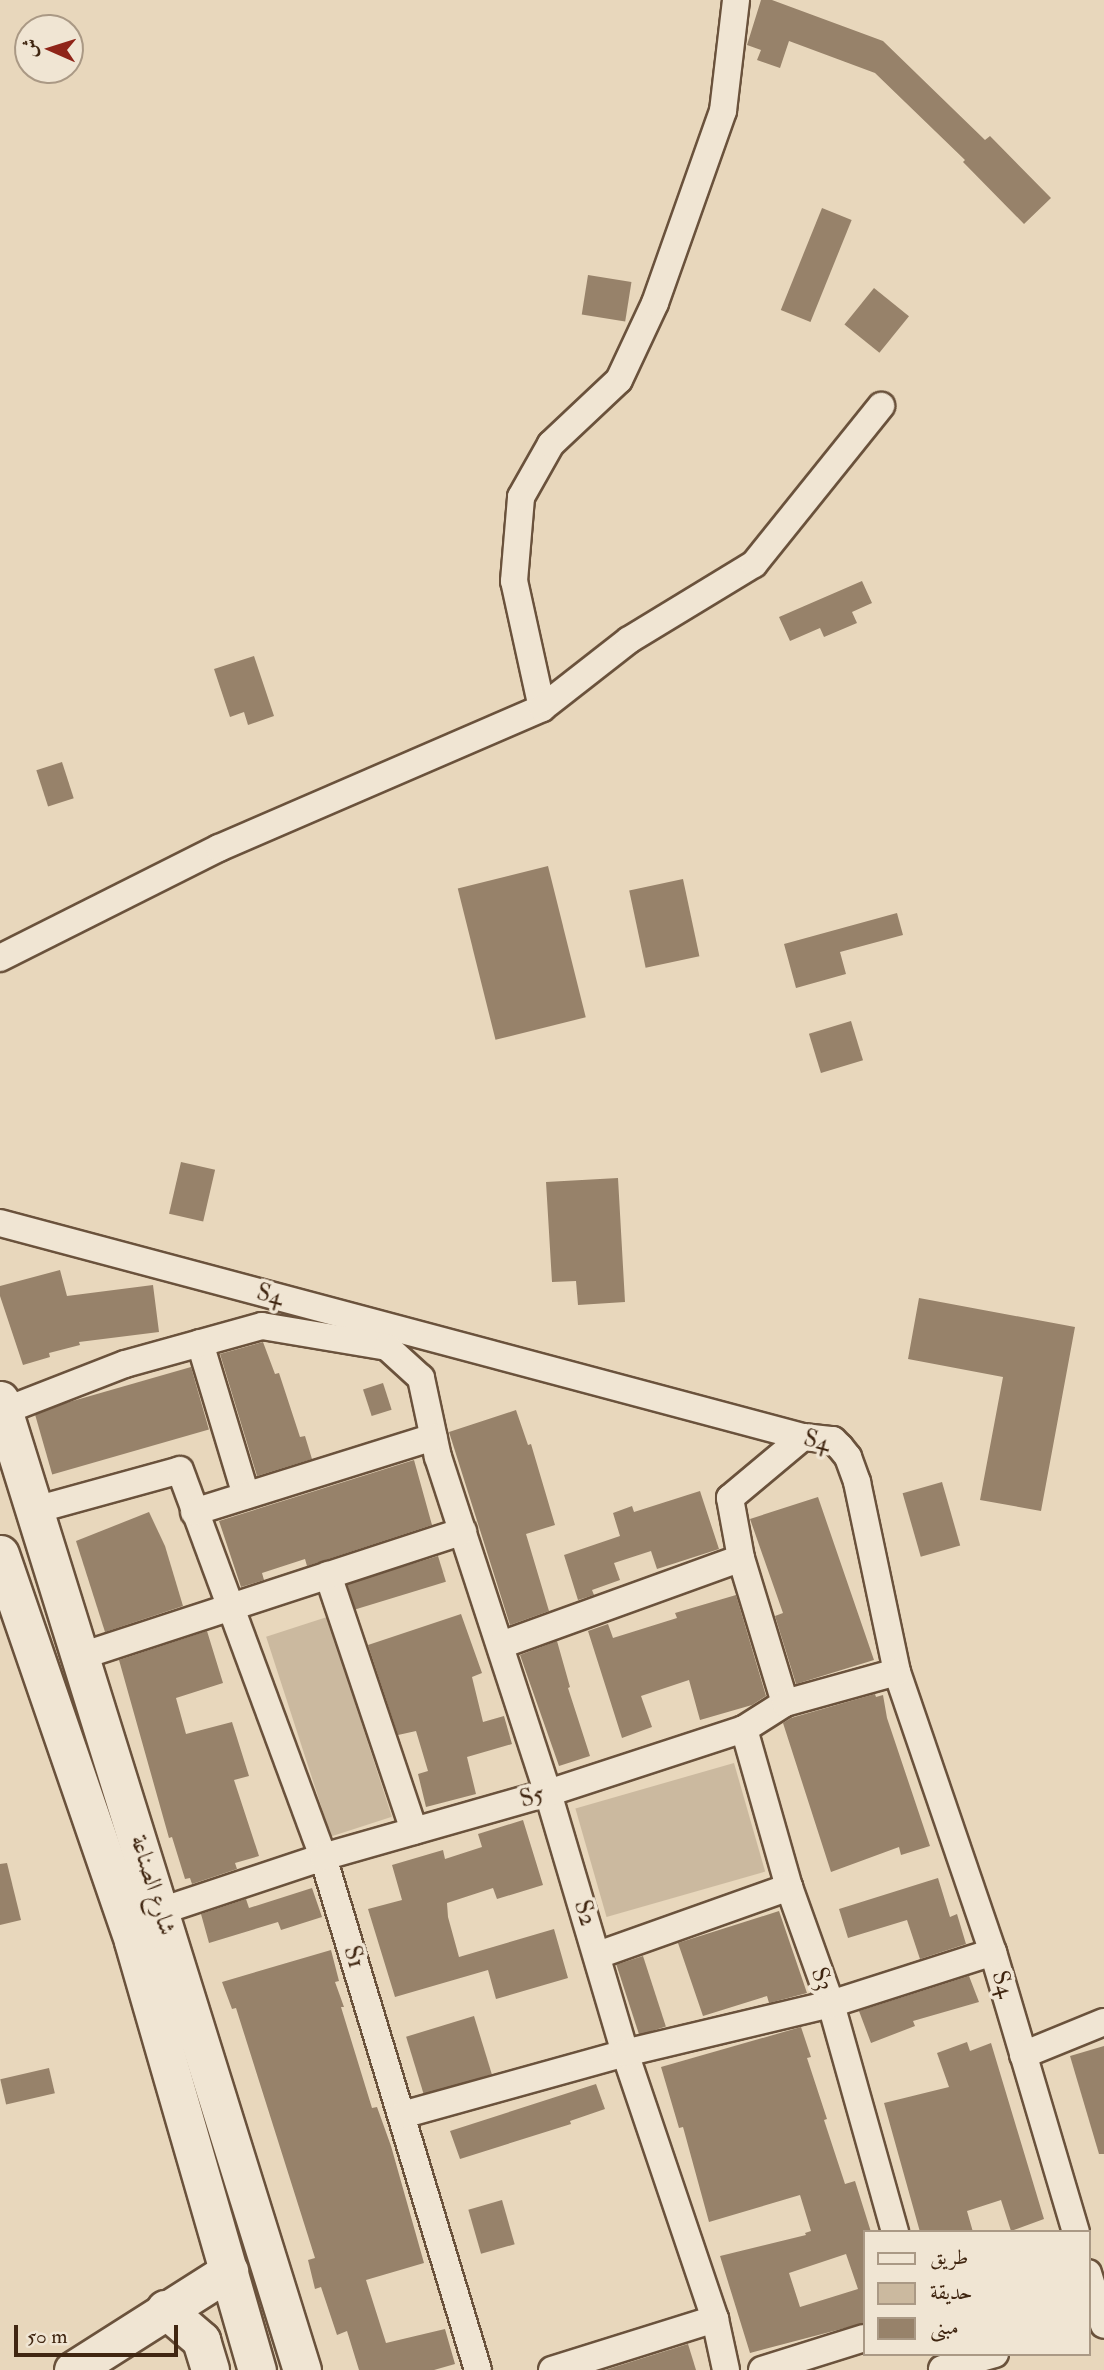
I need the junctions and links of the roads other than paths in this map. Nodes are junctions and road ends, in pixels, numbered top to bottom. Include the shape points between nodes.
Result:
1 (736, 0) edge
2 (881, 406) dead end
3 (542, 708) junction
4 (0, 958) edge
5 (0, 1223) edge
6 (200, 1343) junction
7 (2, 1406) edge
8 (803, 1437) junction
9 (436, 1447) junction
10 (246, 1495) junction
11 (35, 1510) junction
12 (194, 1511) junction
13 (463, 1531) junction
14 (0, 1554) edge
15 (741, 1558) junction
16 (328, 1575) junction
17 (229, 1607) junction
18 (501, 1645) junction
19 (81, 1656) junction
20 (897, 1672) junction
21 (785, 1703) junction
22 (744, 1728) junction
23 (548, 1793) junction
24 (414, 1831) junction
25 (323, 1857) junction
26 (789, 1887) junction
27 (162, 1911) junction
28 (993, 1952) junction
29 (598, 1955) junction
30 (831, 2004) junction
31 (1104, 2022) edge
32 (625, 2053) junction
33 (1023, 2055) junction
34 (402, 2115) junction
35 (894, 2230) edge
36 (1075, 2230) edge
37 (229, 2271) junction
38 (1090, 2279) edge
39 (166, 2309) junction
40 (715, 2319) junction
41 (1104, 2324) edge
42 (862, 2339) edge
43 (988, 2356) edge
44 (73, 2370) edge
45 (210, 2370) edge
46 (257, 2370) edge
47 (302, 2370) edge
48 (478, 2370) edge
49 (552, 2370) edge
50 (726, 2370) edge
51 (762, 2370) edge
52 (942, 2370) edge

1 - 3 street via 723,111 655,303 619,380 551,444 521,497 514,581
2 - 3 street via 754,564 629,640
3 - 4 street via 219,848
5 - 8 street, S4
6 - 7 street, S2
6 - 9 street, S2 via 262,1326 387,1347 421,1378
6 - 10 street
7 - 11 main road, شارع الصناعة
8 - 15 street via 730,1498
8 - 20 street, S4 via 833,1440 854,1469
9 - 10 street
9 - 13 street, S2
10 - 12 street
11 - 12 street, S1 via 180,1470
11 - 19 main road, شارع الصناعة
12 - 17 street, S1
13 - 16 street
13 - 18 street, S2
14 - 37 main road, شارع الصناعة via 133,1941
15 - 18 street
15 - 21 street
16 - 17 street
16 - 24 street
17 - 19 street
17 - 25 street, S1
18 - 23 street, S2
19 - 27 main road, شارع الصناعة
20 - 21 street, S5
20 - 28 street, S4
21 - 22 street, S5
22 - 23 street, S5
22 - 26 street, S3
23 - 24 street, S5
23 - 29 street, S2
24 - 25 street, S5
25 - 27 street, S5
25 - 34 street, S1
26 - 29 street
26 - 30 street, S3
27 - 47 main road, شارع الصناعة
28 - 30 street
28 - 33 street, S4
29 - 32 street, S2
30 - 32 street
30 - 35 street, S3
31 - 33 street
32 - 34 street
32 - 40 street, S2
33 - 36 street, S4
34 - 48 street, S1
37 - 39 main road
37 - 46 main road, شارع الصناعة
38 - 41 street
39 - 44 main road
39 - 45 main road via 201,2340
40 - 49 street
40 - 50 street, S2
42 - 51 street
43 - 52 street

